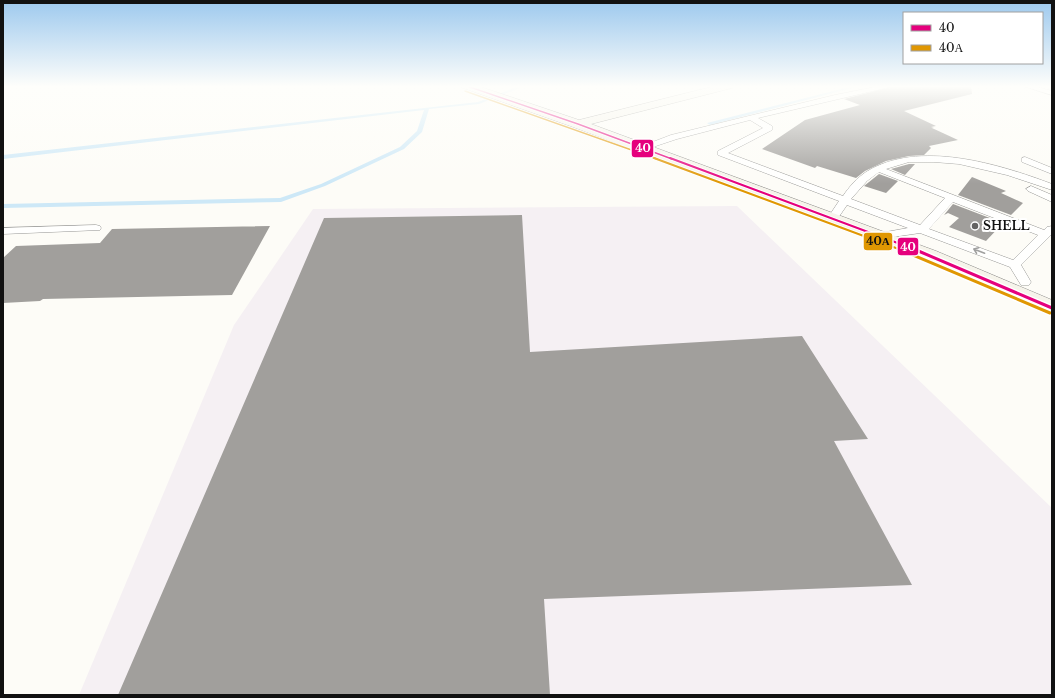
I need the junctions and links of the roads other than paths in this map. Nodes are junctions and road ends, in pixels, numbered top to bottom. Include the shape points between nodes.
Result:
1 (639, 118) edge
2 (562, 119) edge
3 (633, 119) edge
4 (638, 119) edge
5 (750, 119) edge
6 (753, 119) edge
7 (578, 124) junction
8 (602, 133) junction
9 (641, 148) junction
10 (1026, 160) dead end
11 (974, 164) junction
12 (879, 169) junction
13 (1052, 171) edge
14 (1052, 187) edge
15 (951, 198) junction
16 (845, 199) junction
17 (1052, 199) edge
18 (832, 219) junction
19 (96, 228) dead end
20 (923, 229) junction
21 (3, 231) edge
22 (1048, 231) edge
23 (879, 236) junction
24 (1015, 265) junction
25 (1025, 282) dead end
26 (1052, 308) edge

1 - 9 main road
2 - 7 main road
3 - 7 main road
4 - 8 main road
5 - 9 lane
6 - 16 lane via 769,128 721,153
7 - 8 main road
8 - 9 main road
9 - 18 main road
10 - 13 lane
11 - 12 lane via 937,158 901,161
11 - 14 lane
11 - 17 lane
12 - 15 lane
12 - 16 lane via 869,173
15 - 20 lane
15 - 22 lane
16 - 18 lane
16 - 20 lane
18 - 23 main road
19 - 21 lane
20 - 23 lane
24 -> 20 lane
22 - 24 lane
23 - 26 main road
24 - 25 lane

